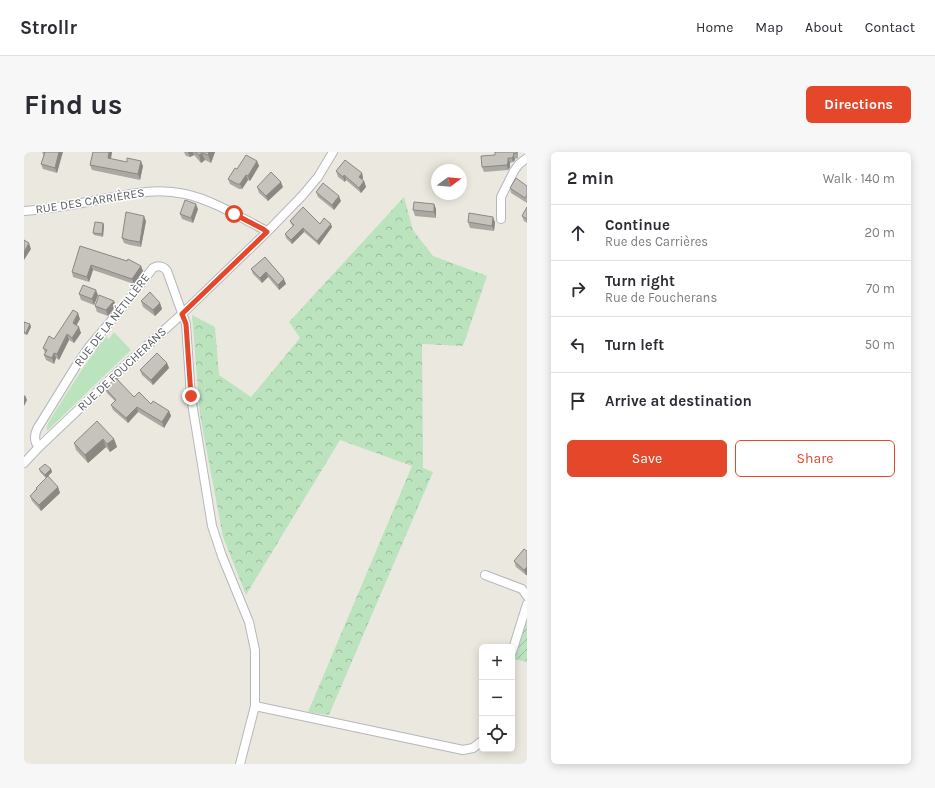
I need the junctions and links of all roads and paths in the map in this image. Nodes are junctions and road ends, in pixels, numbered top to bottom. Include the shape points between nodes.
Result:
1 (333, 152) edge
2 (527, 158) edge
3 (24, 211) edge
4 (501, 219) dead end
5 (267, 232) junction
6 (182, 314) junction
7 (39, 447) junction
8 (24, 463) edge
9 (485, 576) dead end
10 (527, 596) edge
11 (527, 604) edge
12 (514, 644) edge
13 (255, 706) junction
14 (479, 744) edge
15 (240, 764) edge

1 - 5 street, RUE DE FOUCHERANS via 318,177
2 - 4 street via 514,171 502,197
3 - 5 street, RUE DES CARRIÈRES via 144,191 169,192 189,195 214,204
5 - 6 street, RUE DE FOUCHERANS
6 - 7 street, RUE DE FOUCHERANS
6 - 7 street, RUE DE LA NÉTILLÈRE via 167,271 160,266 153,268 76,366 37,429 35,438
6 - 13 street via 186,324 191,396 212,526 249,622 255,650
7 - 8 street, RUE DE FOUCHERANS
9 - 10 street via 522,589
11 - 12 street
13 - 14 street via 463,750 474,748
13 - 15 street

